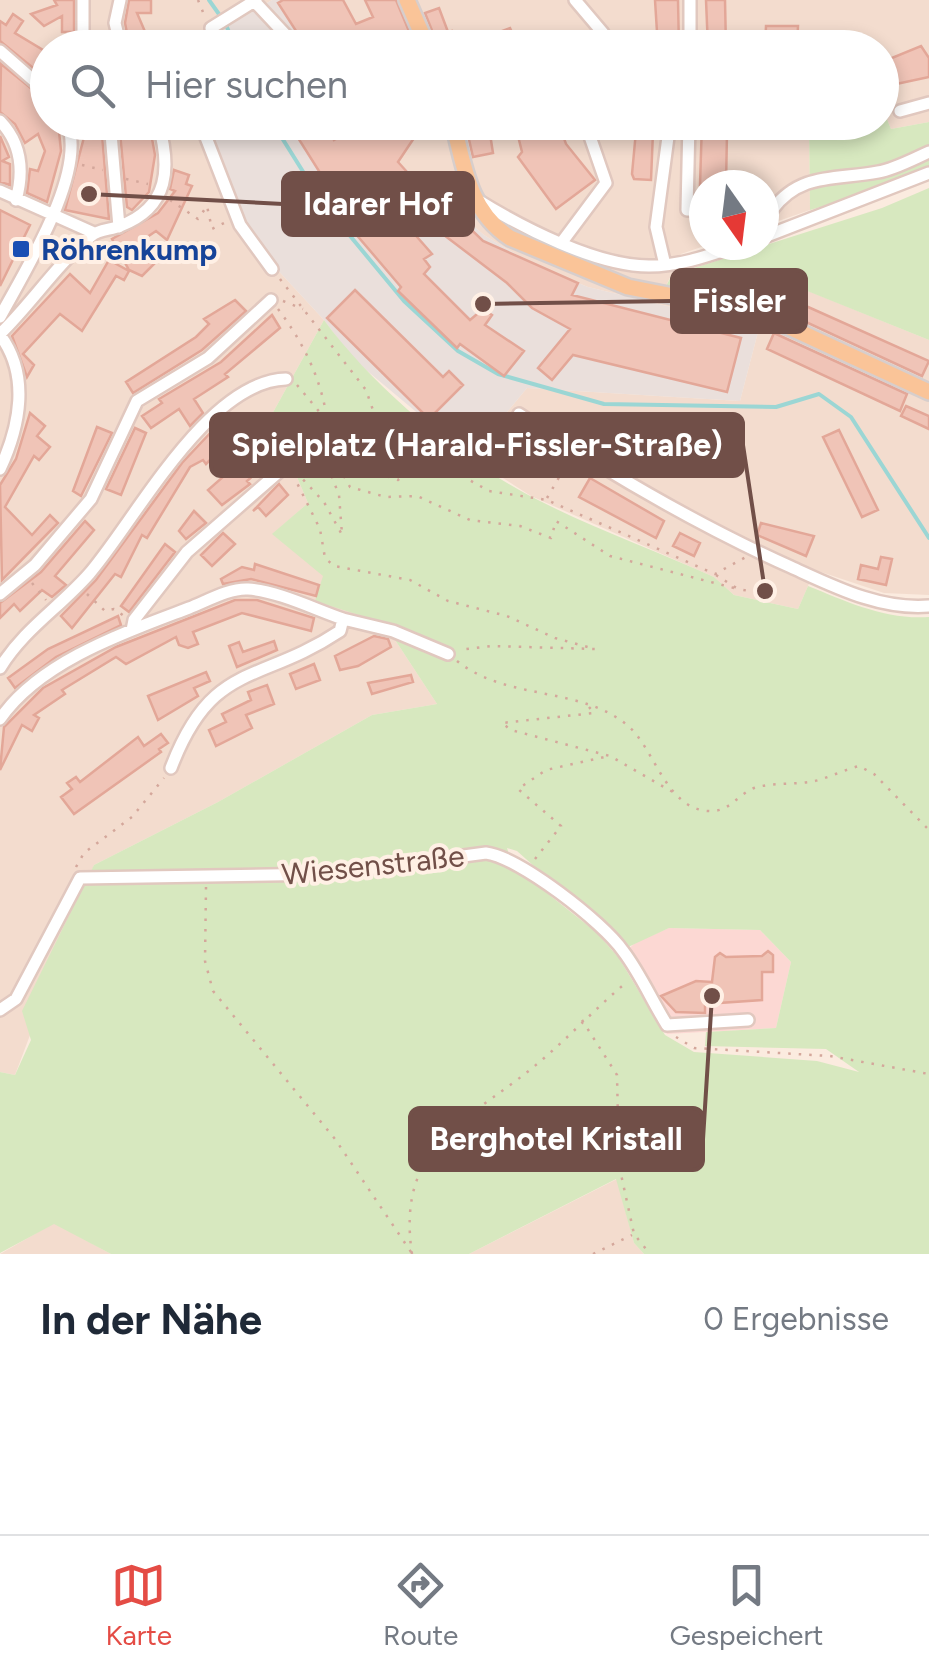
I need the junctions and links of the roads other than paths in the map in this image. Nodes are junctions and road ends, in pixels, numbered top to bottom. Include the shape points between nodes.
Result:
1 (83, 0) edge
2 (120, 0) edge
3 (408, 0) edge
4 (575, 0) edge
5 (690, 0) edge
6 (255, 1) edge
7 (84, 30) edge
8 (117, 30) edge
9 (214, 30) edge
10 (282, 30) edge
11 (420, 30) edge
12 (602, 30) edge
13 (690, 30) edge
14 (0, 51) edge
15 (30, 77) edge
16 (929, 103) edge
17 (900, 111) dead end
18 (0, 120) edge
19 (72, 140) edge
20 (112, 140) edge
21 (163, 140) edge
22 (207, 140) edge
23 (459, 140) edge
24 (592, 140) edge
25 (668, 140) edge
26 (689, 140) edge
27 (929, 152) edge
28 (929, 173) edge
29 (0, 192) edge
30 (473, 197) junction
31 (16, 200) junction
32 (779, 200) edge
33 (689, 210) edge
34 (51, 215) junction
35 (119, 226) junction
36 (779, 231) edge
37 (94, 233) junction
38 (562, 242) junction
39 (689, 259) edge
40 (665, 265) junction
41 (272, 269) road end
42 (271, 300) road end
43 (0, 317) edge
44 (0, 334) edge
45 (286, 379) road end
46 (929, 392) edge
47 (520, 414) dead end
48 (289, 463) road end
49 (0, 469) edge
50 (0, 594) edge
51 (929, 606) edge
52 (343, 619) junction
53 (132, 626) junction
54 (448, 654) road end
55 (0, 668) edge
56 (0, 718) edge
57 (171, 768) road end
58 (0, 1010) edge
59 (748, 1020) dead end

1 - 7 street
2 - 8 street
3 - 11 main road
4 - 12 street
5 - 13 street
6 - 9 street
6 - 10 street
14 - 15 street
16 - 17 street
18 - 31 street via 24,175
19 - 34 street
20 - 35 street
21 - 35 street via 168,158 162,190 139,217
22 - 41 street via 236,217
23 - 30 main road
24 - 38 street via 606,183
25 - 40 street via 656,227
26 - 33 street
27 - 32 street via 883,172 810,178
28 - 36 street
29 - 31 street
30 - 38 street
30 - 46 main road via 499,231 564,262 642,290 759,313
31 - 34 street
34 - 37 street
34 - 43 street
35 - 37 street
37 - 44 street
38 - 40 street via 634,266
39 - 40 street
42 - 50 street via 208,358 137,401 92,498
44 - 49 street via 18,368 19,405
45 - 55 street via 270,380 227,406 170,460 115,544 55,610 19,636
47 - 51 street via 648,497 756,552 882,603
48 - 53 street via 187,552
52 - 53 street via 248,589
52 - 54 street
52 - 57 street via 340,631 324,641 230,682 187,726
53 - 56 street via 16,697
58 - 59 street, Wiesenstraße via 16,999 80,878 328,874 486,853 528,869 622,948 667,1024

